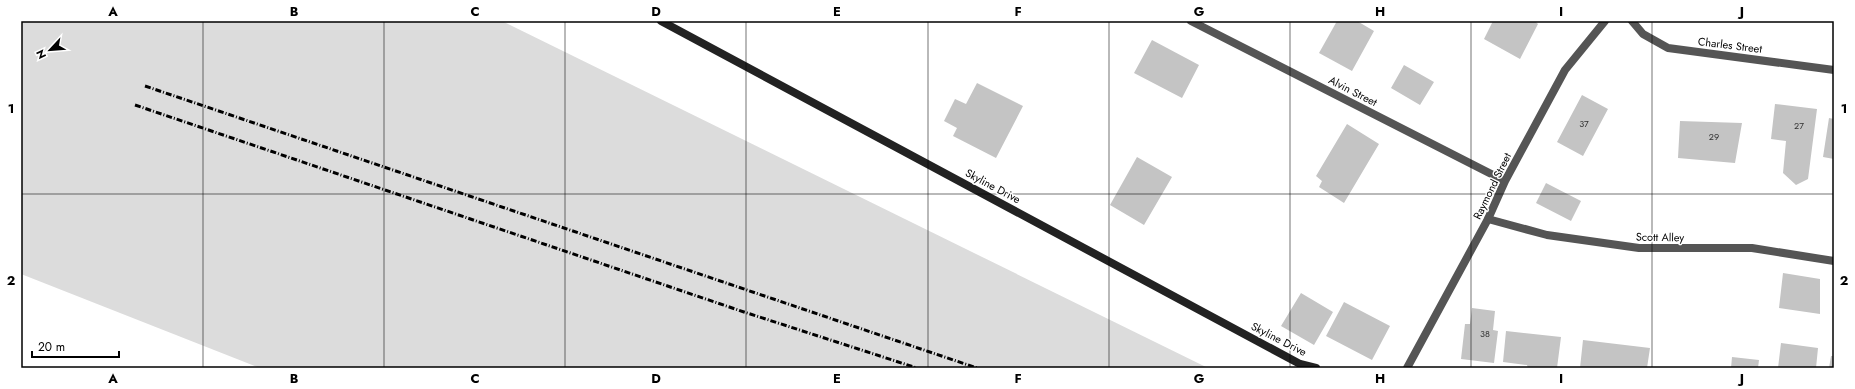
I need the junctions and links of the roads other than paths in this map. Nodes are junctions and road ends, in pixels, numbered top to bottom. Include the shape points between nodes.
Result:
1 (661, 21) edge
2 (1191, 21) edge
3 (1605, 21) edge
4 (1632, 21) edge
5 (1834, 70) edge
6 (1505, 181) junction
7 (1488, 219) junction
8 (1834, 261) edge
9 (1316, 368) edge
10 (1407, 368) edge

1 - 9 street, Skyline Drive via 1300,364
2 - 6 street, Alvin Street
3 - 6 street, Raymond Street via 1566,70
4 - 5 street, Charles Street via 1643,34 1668,48
6 - 7 street, Raymond Street
7 - 8 street, Scott Alley via 1547,235 1639,248 1752,248
7 - 10 street, Raymond Street

